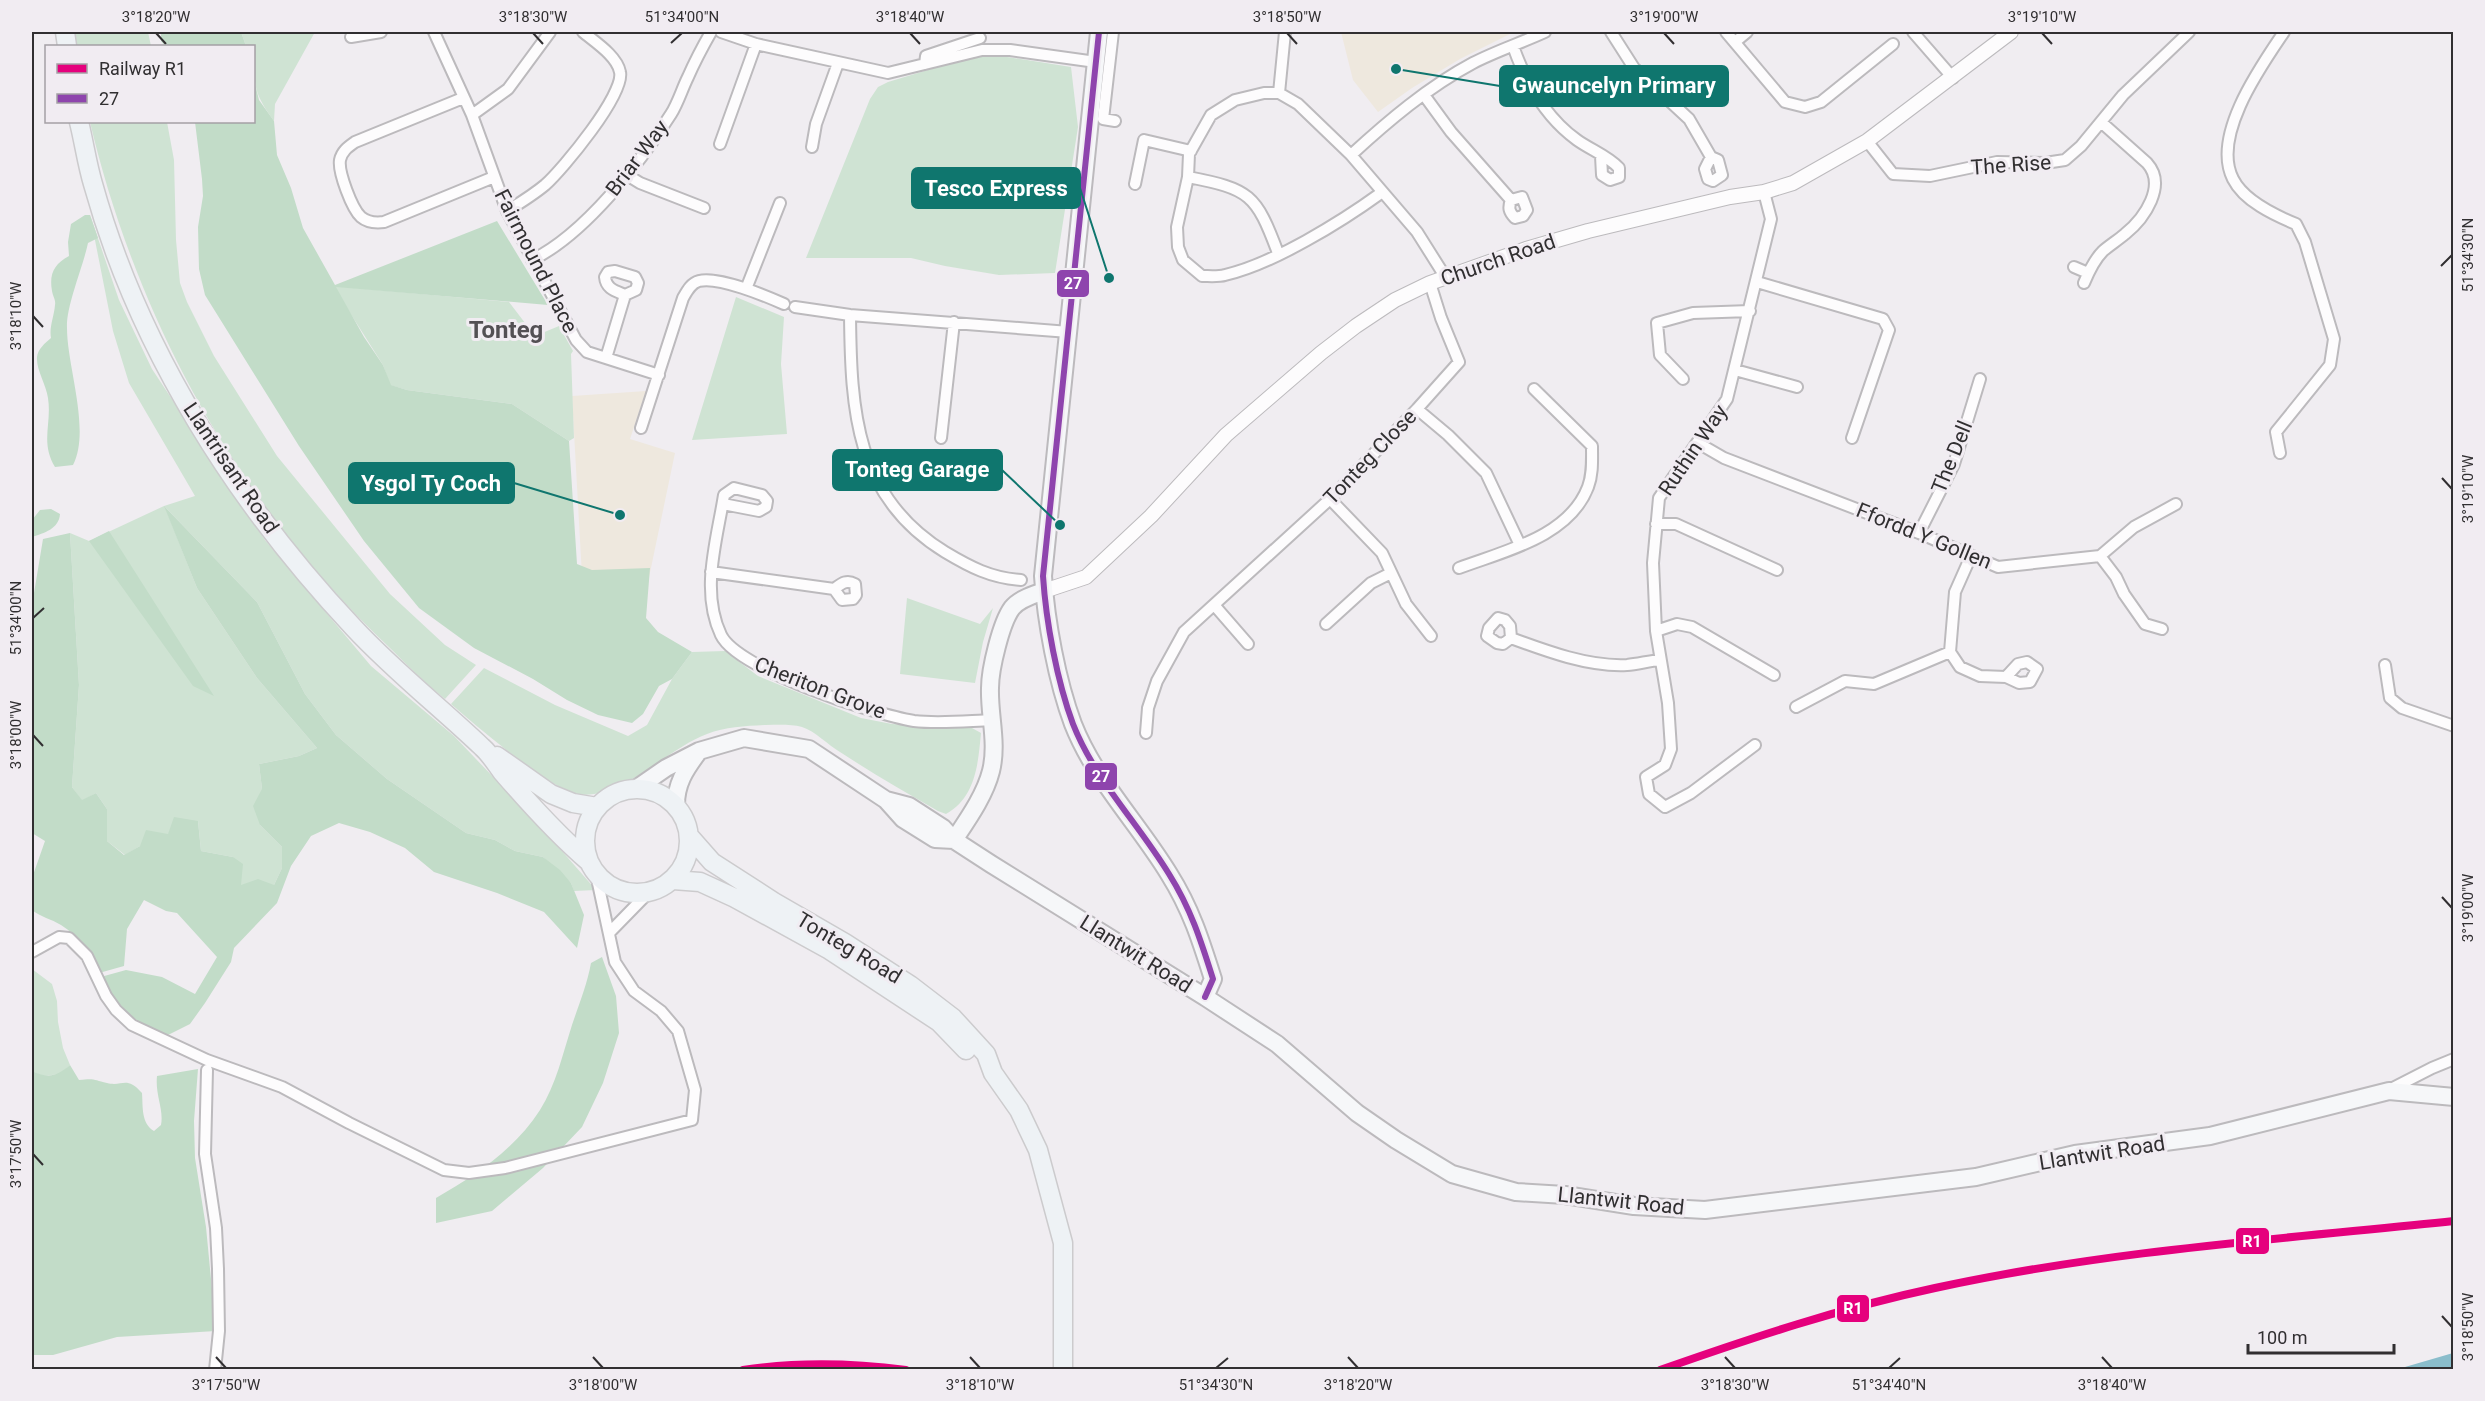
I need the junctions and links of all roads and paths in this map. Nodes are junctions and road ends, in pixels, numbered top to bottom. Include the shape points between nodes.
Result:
1 (381, 32) edge
2 (434, 32) edge
3 (550, 32) edge
4 (583, 32) edge
5 (711, 32) edge
6 (721, 32) edge
7 (1099, 32) edge
8 (1113, 32) edge
9 (1285, 32) edge
10 (1545, 32) edge
11 (1611, 32) edge
12 (1726, 32) edge
13 (1747, 32) edge
14 (1912, 32) edge
15 (2011, 32) edge
16 (2189, 32) edge
17 (2284, 32) edge
18 (979, 35) edge
19 (351, 37) dead end
20 (1735, 42) junction
21 (756, 44) junction
22 (1893, 44) dead end
23 (1513, 46) junction
24 (982, 50) junction
25 (1096, 62) junction
26 (838, 63) junction
27 (926, 64) junction
28 (1953, 78) junction
29 (1279, 93) junction
30 (1424, 95) junction
31 (464, 98) junction
32 (472, 116) junction
33 (1115, 121) dead end
34 (2101, 122) junction
35 (79, 123) edge
36 (1867, 141) junction
37 (720, 144) dead end
38 (812, 147) dead end
39 (1191, 151) junction
40 (1351, 155) junction
41 (1601, 156) dead end
42 (1711, 157) dead end
43 (627, 175) junction
44 (494, 177) junction
45 (1188, 177) junction
46 (1135, 184) dead end
47 (1764, 192) junction
48 (1381, 193) junction
49 (1510, 200) dead end
50 (780, 203) dead end
51 (704, 208) dead end
52 (507, 211) junction
53 (1278, 254) junction
54 (532, 260) junction
55 (2074, 267) dead end
56 (1446, 278) junction
57 (1757, 282) junction
58 (1431, 283) junction
59 (746, 289) junction
60 (625, 295) dead end
61 (1750, 311) junction
62 (850, 315) junction
63 (954, 322) junction
64 (1069, 332) junction
65 (606, 358) junction
66 (1735, 370) junction
67 (659, 375) junction
68 (1980, 378) dead end
69 (1683, 379) dead end
70 (1797, 387) dead end
71 (1534, 389) dead end
72 (1417, 409) junction
73 (641, 428) dead end
74 (941, 438) dead end
75 (1852, 438) dead end
76 (1698, 442) junction
77 (2280, 453) dead end
78 (1330, 499) junction
79 (723, 504) dead end
80 (2176, 504) dead end
81 (1656, 524) junction
82 (1919, 533) junction
83 (1520, 545) junction
84 (1971, 556) junction
85 (2100, 556) junction
86 (1459, 568) dead end
87 (1777, 570) dead end
88 (711, 572) junction
89 (1391, 573) junction
90 (1021, 580) dead end
91 (834, 589) dead end
92 (1044, 591) junction
93 (1215, 606) junction
94 (1326, 624) dead end
95 (2162, 629) dead end
96 (1656, 631) junction
97 (1431, 636) dead end
98 (1511, 638) dead end
99 (1248, 644) dead end
100 (1950, 652) junction
101 (1660, 660) junction
102 (2385, 665) dead end
103 (1774, 675) dead end
104 (2006, 677) dead end
105 (1796, 707) dead end
106 (992, 720) junction
107 (2454, 726) edge
108 (1146, 733) dead end
109 (1755, 745) dead end
110 (485, 749) junction
111 (699, 751) junction
112 (637, 788) junction
113 (676, 805) junction
114 (597, 807) junction
115 (690, 837) junction
116 (954, 840) junction
117 (592, 868) junction
118 (673, 880) junction
119 (649, 892) junction
120 (609, 933) junction
121 (32, 952) edge
122 (1205, 997) junction
123 (2454, 1059) edge
124 (207, 1070) dead end
125 (993, 1073) junction
126 (2389, 1091) junction
127 (2454, 1097) edge
128 (215, 1370) edge
129 (1063, 1370) edge

1 - 19 street
2 - 31 street, Fairmound Place
3 - 32 street via 508,89
4 - 52 street via 615,60 620,70 619,87 562,168
5 - 43 street, Briar Way via 672,113
6 - 21 street
7 - 25 main road
8 - 33 street via 1103,119
9 - 29 street
10 - 23 street
11 - 42 street via 1634,68 1689,119
12 - 20 street
13 - 20 street
14 - 28 street
15 - 28 street, Church Road
16 - 34 street, The Rise via 2123,95
17 - 77 street via 2256,73 2237,113 2228,152 2229,168 2239,188 2273,215 2296,224 2306,243 2334,339 2330,365 2276,432
18 - 24 street
18 - 27 street via 926,56
20 - 22 street via 1785,102 1805,107 1821,102
21 - 26 street
21 - 37 street
23 - 30 street via 1474,62
23 - 41 street via 1535,97 1568,134
24 - 25 street
24 - 27 street
25 - 64 main road
26 - 27 street via 888,73
26 - 38 street
28 - 36 street, Church Road
29 - 39 street via 1235,100 1211,115
29 - 40 street via 1298,104
30 - 40 street
30 - 49 street
31 - 32 street, Fairmound Place
31 - 44 street via 355,142 343,152 340,168 354,208 362,218 384,222
32 - 44 street, Fairmound Place
34 - 36 street, The Rise via 2065,160 1997,162 1930,176 1893,174
34 - 55 street via 2147,162 2154,174 2155,190 2144,212 2126,234 2103,251 2086,278
35 - 110 main road, Llantrisant Road via 93,184 121,267 148,330 229,472 297,563 354,628
36 - 47 street, Church Road via 1793,183
39 - 45 street
39 - 46 street via 1144,140
40 - 48 street
43 - 51 street
43 - 54 street, Briar Way via 580,225
44 - 52 street, Fairmound Place
45 - 53 street via 1247,195 1264,215
45 - 53 street via 1177,227 1182,260 1202,276 1222,276
47 - 56 street, Church Road via 1588,231
47 - 57 street, Ruthin Way via 1771,219
48 - 53 street via 1323,231
48 - 56 street via 1417,232
50 - 59 street
52 - 54 street, Fairmound Place
54 - 65 street, Fairmound Place via 580,346
56 - 58 street, Church Road
57 - 61 street, Ruthin Way
57 - 75 street via 1883,319 1889,330
58 - 72 street, Tonteg Close via 1459,362
58 - 92 street, Church Road via 1395,300 1321,353 1226,435 1144,523 1086,577
59 - 62 street via 790,305
59 - 67 street via 700,280 693,284 683,298
60 - 65 street
61 - 66 street, Ruthin Way
61 - 69 street via 1693,313 1657,323 1660,356
62 - 63 street
62 - 90 street via 857,420 880,488 914,529 938,547 988,575
63 - 64 street
63 - 74 street
64 - 92 main road via 1042,576
65 - 67 street, Fairmound Place
66 - 70 street
66 - 76 street, Ruthin Way via 1727,399
67 - 73 street
68 - 82 street, The Dell via 1954,464
71 - 83 street via 1592,446 1592,470 1588,487 1567,518 1553,530
72 - 78 street, Tonteg Close
72 - 83 street via 1486,473
76 - 81 street, Ruthin Way via 1659,498
76 - 82 street, Ffordd Y Gollen via 1724,458
78 - 89 street via 1382,553
78 - 93 street, Tonteg Close
79 - 88 street, Cheriton Grove
80 - 85 street via 2134,527
81 - 87 street via 1676,524
81 - 96 street, Ruthin Way
82 - 84 street, Ffordd Y Gollen
83 - 86 street
84 - 85 street, Ffordd Y Gollen via 1998,567
84 - 100 street via 1955,592
85 - 95 street via 2145,624
88 - 91 street
88 - 106 street, Cheriton Grove via 713,604 721,635 738,654 758,667 886,716 929,722
89 - 94 street via 1371,583
89 - 97 street via 1406,604
92 - 106 main road via 1012,607 1004,625 990,686
92 - 122 main road via 1052,644 1073,724 1118,805 1169,873 1194,919 1213,979
93 - 99 street
93 - 108 street, Tonteg Close via 1184,632 1157,681 1148,708
96 - 101 street, Ruthin Way
96 - 103 street via 1677,624 1692,627
98 - 101 street via 1604,664
100 - 104 street via 1960,667 1980,676
100 - 105 street via 1874,684 1845,681
101 - 109 street, Ruthin Way via 1671,749 1665,765 1646,777 1649,794 1665,807 1691,794
102 - 107 street via 2390,698 2402,708
106 - 116 main road via 991,771 976,806
110 - 114 main road, Llantrisant Road via 551,794
110 - 117 main road, Llantrisant Road
111 - 112 main road
111 - 113 main road via 683,772
111 - 116 main road, Llantwit Road via 744,738 809,749 886,800 903,819 935,839
112 - 113 main road via 651,790
112 - 114 main road via 615,794
113 - 115 main road
114 - 117 main road via 585,833
115 - 118 main road via 683,868
115 - 125 main road, Tonteg Road via 712,862 855,949 953,1018 986,1054
116 - 122 main road, Llantwit Road
117 - 119 main road via 608,885 622,891
117 - 120 street
118 - 119 main road
118 - 125 main road, Tonteg Road via 700,882 837,954 939,1022
119 - 120 street
120 - 121 street via 615,962 634,991 661,1011 678,1031 695,1090 692,1120 505,1168 469,1173 444,1170 282,1087 207,1060 132,1025 116,1010 87,956 69,938 59,938
122 - 126 main road, Llantwit Road via 1276,1044 1357,1113 1452,1174 1516,1192 1634,1206 1706,1210 1976,1177 2075,1154 2210,1136
123 - 126 street
124 - 128 street via 205,1154 218,1269
125 - 129 main road, Tonteg Road via 1019,1110 1038,1150 1063,1243
126 - 127 main road, Llantwit Road

